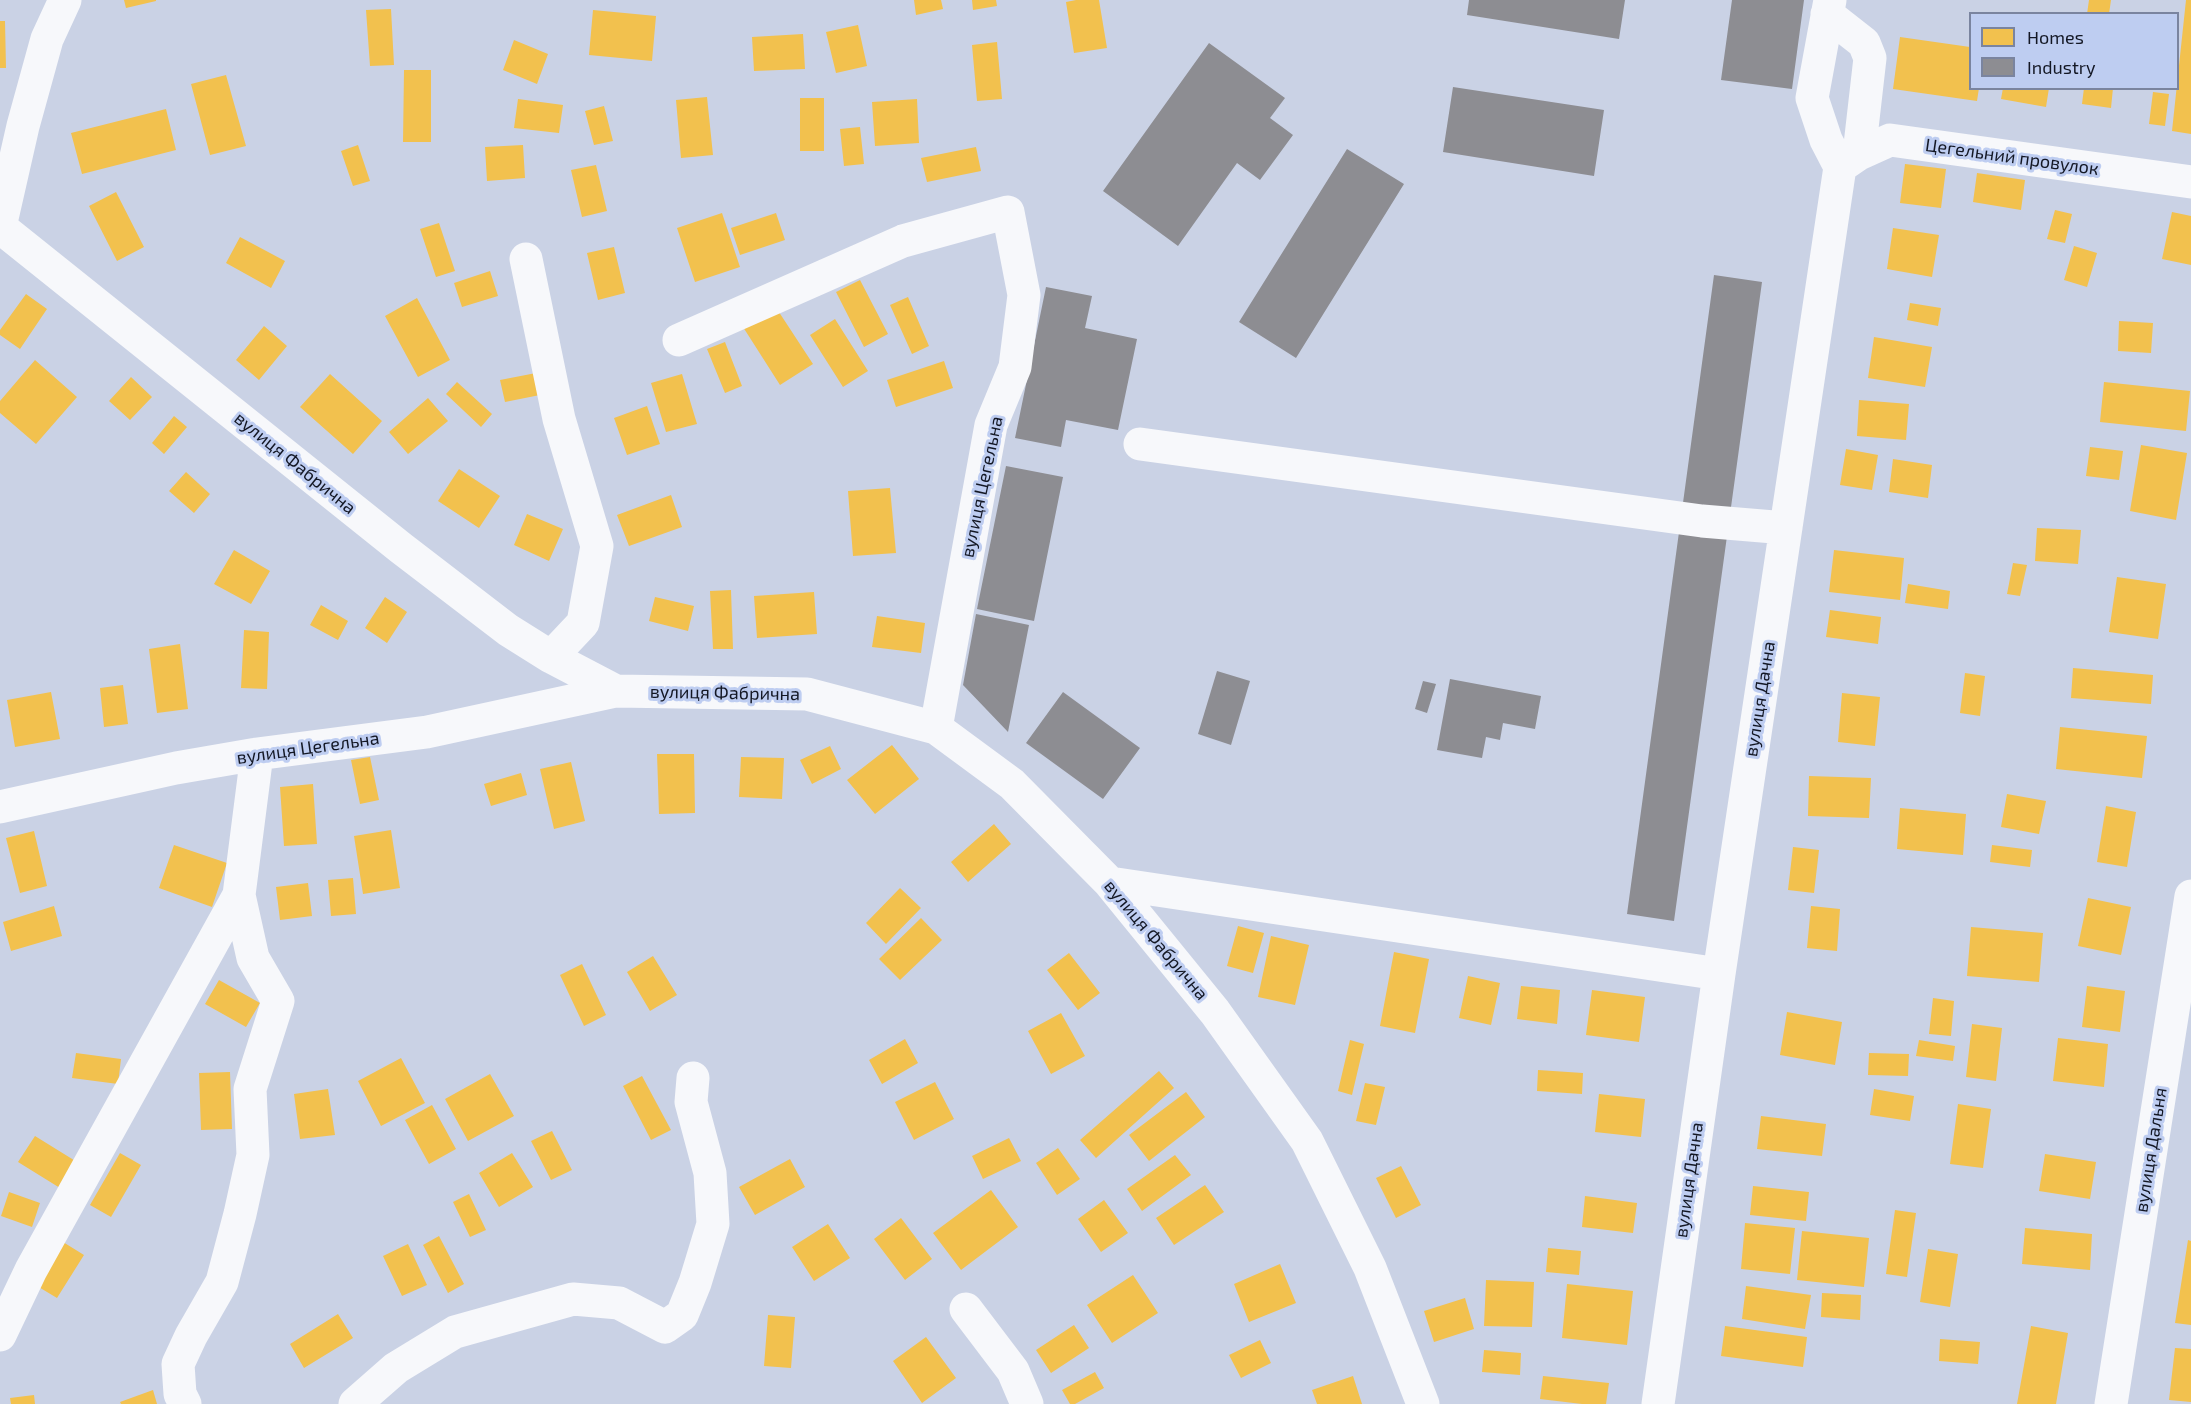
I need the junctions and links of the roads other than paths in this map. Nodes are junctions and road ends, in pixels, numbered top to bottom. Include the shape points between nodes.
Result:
1 (65, 0) edge
2 (1829, 7) edge
3 (1850, 161) junction
4 (2191, 182) edge
5 (0, 227) edge
6 (526, 259) dead end
7 (679, 340) dead end
8 (1140, 444) dead end
9 (1785, 528) junction
10 (551, 657) junction
11 (616, 691) junction
12 (936, 728) junction
13 (257, 754) junction
14 (0, 807) edge
15 (1110, 884) junction
16 (239, 895) junction
17 (2191, 896) edge
18 (1719, 974) junction
19 (693, 1078) dead end
20 (966, 1309) dead end
21 (0, 1335) edge
22 (185, 1404) edge
23 (355, 1404) edge
24 (1027, 1404) edge
25 (1423, 1404) edge
26 (1658, 1404) edge
27 (2111, 1404) edge

1 - 5 street via 46,39
2 - 3 street via 1812,98 1826,140
2 - 3 street, вулиця Дачна via 1864,43 1870,58
3 - 4 street, Цегельний провулок via 1890,141
3 - 9 street, вулиця Дачна
5 - 10 street, вулиця Фабрична via 401,548 508,630
6 - 10 street via 559,419 597,546 583,623
7 - 12 street, вулиця Цегельна via 903,241 1008,212 1024,295 1015,367 991,425
8 - 9 street via 1702,521
9 - 18 street, вулиця Дачна
10 - 11 street, вулиця Фабрична
11 - 12 street, вулиця Фабрична via 807,694
11 - 13 street, вулиця Цегельна via 427,732
12 - 15 street, вулиця Фабрична via 1012,784
13 - 14 street, вулиця Цегельна
13 - 16 street
15 - 18 street
15 - 25 street, вулиця Фабрична via 1215,1012 1307,1141 1370,1268
16 - 21 street via 31,1270
16 - 22 street via 253,958 278,1001 250,1089 253,1155 222,1282 178,1364 180,1394
17 - 27 street, вулиця Дальня
18 - 26 street, вулиця Дачна
19 - 23 street via 691,1102 710,1173 713,1224 681,1315 665,1327 619,1303 573,1299 454,1332 396,1368
20 - 24 street via 1013,1371

